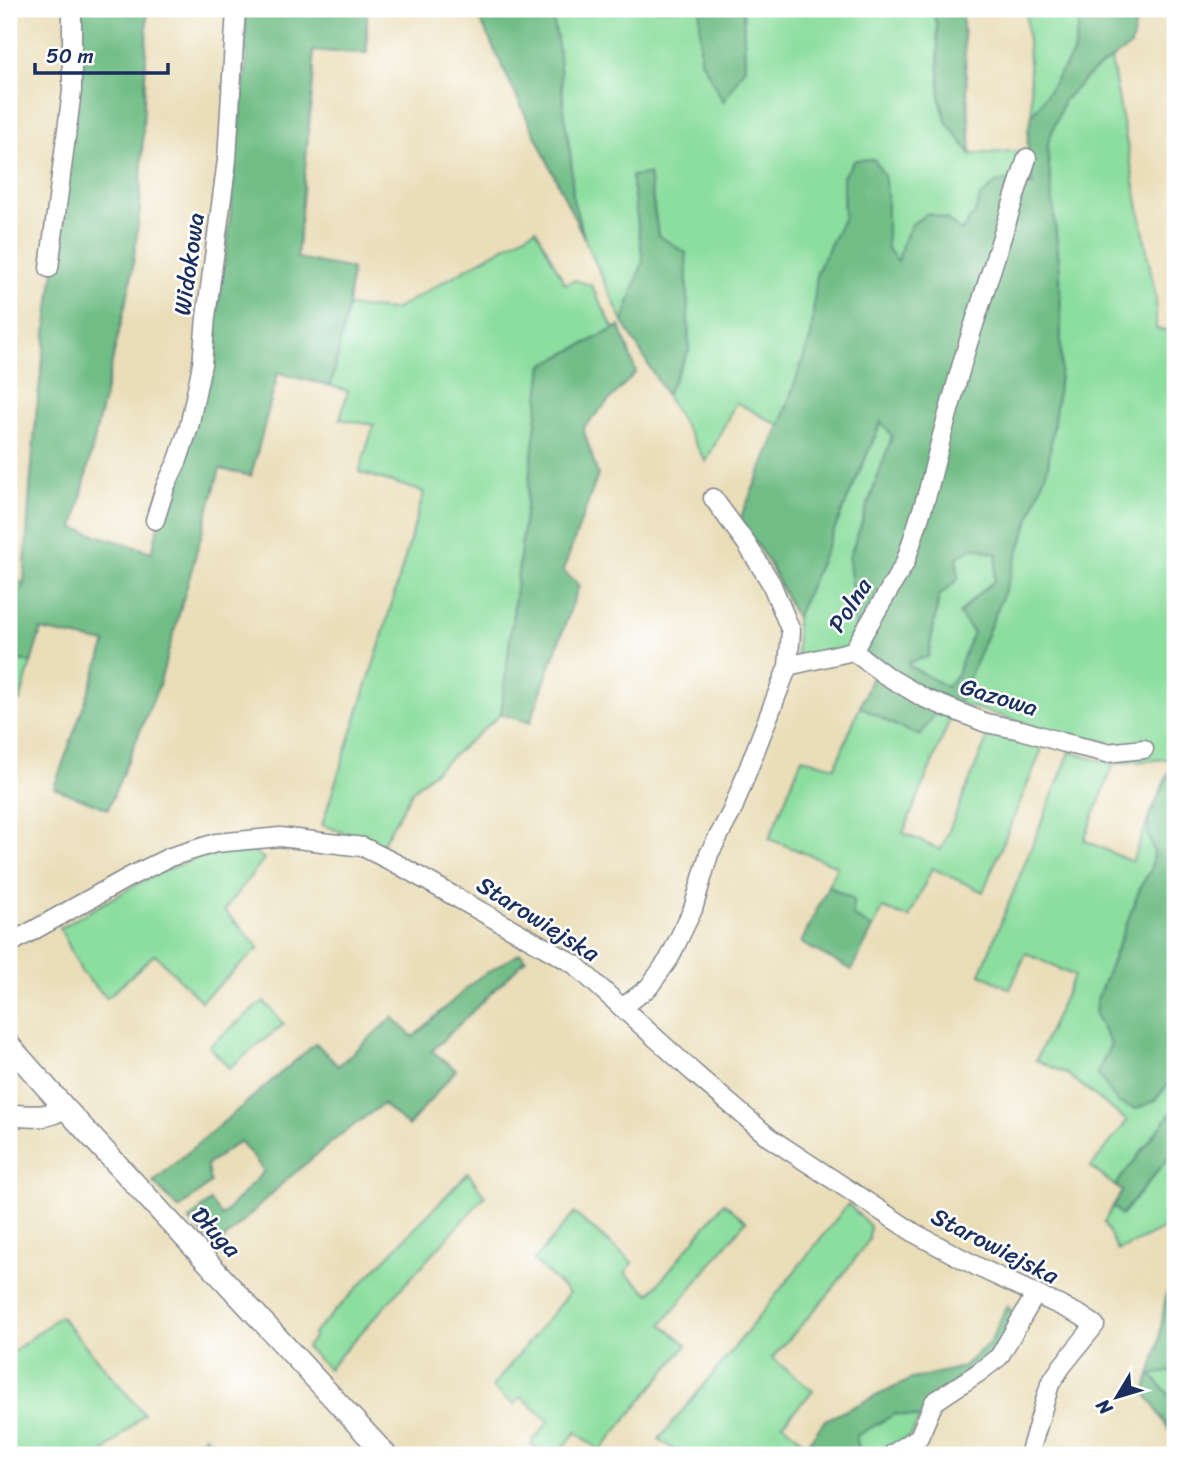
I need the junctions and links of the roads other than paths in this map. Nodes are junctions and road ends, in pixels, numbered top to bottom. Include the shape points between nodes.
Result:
1 (72, 9) edge
2 (236, 9) edge
3 (1027, 158) dead end
4 (49, 268) dead end
5 (713, 498) dead end
6 (155, 520) dead end
7 (853, 651) junction
8 (788, 666) junction
9 (1144, 749) dead end
10 (9, 944) edge
11 (622, 1008) junction
12 (9, 1045) edge
13 (64, 1107) junction
14 (9, 1115) edge
15 (1035, 1295) junction
16 (386, 1455) edge
17 (891, 1455) edge
18 (1029, 1455) edge

1 - 4 street via 72,91
2 - 6 street, Widokowa via 227,160 202,364 189,427
3 - 7 street, Polna via 905,563
5 - 8 street via 771,583 791,631
7 - 8 street, Polna
7 - 9 street, Gazowa via 924,698 986,723 1107,753
8 - 11 street via 669,959 649,987
10 - 11 street, Starowiejska via 170,857 216,843 280,837 363,848 399,865 573,964
11 - 15 street, Starowiejska via 770,1138 916,1234
12 - 13 street, Długa
13 - 14 street via 48,1116
13 - 16 street, Długa
15 - 17 street via 999,1357 934,1402 919,1437
15 - 18 street, Starowiejska via 1095,1325 1050,1384

